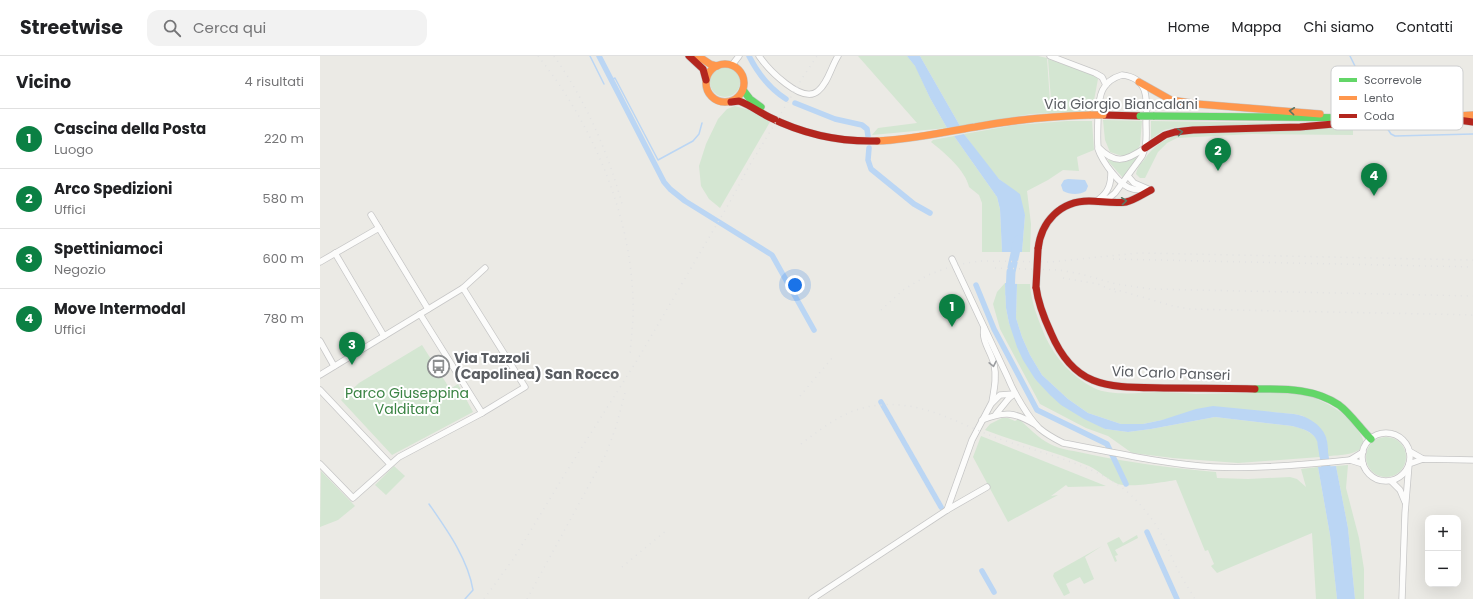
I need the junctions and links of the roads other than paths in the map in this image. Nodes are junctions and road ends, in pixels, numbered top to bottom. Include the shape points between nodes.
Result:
1 (689, 56) edge
2 (698, 56) edge
3 (739, 56) edge
4 (759, 56) edge
5 (838, 56) edge
6 (1050, 56) edge
7 (732, 65) junction
8 (717, 66) junction
9 (706, 80) junction
10 (1140, 82) junction
11 (1106, 85) junction
12 (743, 90) junction
13 (731, 102) junction
14 (1331, 114) edge
15 (1473, 115) edge
16 (1463, 116) edge
17 (774, 118) junction
18 (1331, 118) edge
19 (1463, 119) edge
20 (1473, 119) edge
21 (1463, 121) edge
22 (1473, 122) edge
23 (1331, 124) edge
24 (1098, 147) junction
25 (1145, 148) junction
26 (1111, 172) junction
27 (1128, 176) junction
28 (1123, 184) junction
29 (1151, 190) junction
30 (1094, 201) junction
31 (371, 215) dead end
32 (379, 228) junction
33 (335, 253) junction
34 (952, 259) dead end
35 (320, 262) edge
36 (485, 268) dead end
37 (463, 288) junction
38 (428, 309) junction
39 (420, 314) junction
40 (984, 327) junction
41 (384, 336) junction
42 (320, 341) edge
43 (334, 366) junction
44 (320, 375) edge
45 (320, 390) edge
46 (1014, 394) junction
47 (991, 404) junction
48 (482, 413) junction
49 (996, 414) junction
50 (982, 420) junction
51 (1039, 428) junction
52 (1371, 439) junction
53 (1409, 451) junction
54 (1363, 452) junction
55 (1423, 459) junction
56 (1350, 460) junction
57 (1473, 460) edge
58 (320, 464) edge
59 (390, 464) junction
60 (1363, 464) junction
61 (1409, 464) junction
62 (1392, 481) junction
63 (987, 487) dead end
64 (947, 510) junction
65 (1405, 513) junction
66 (812, 599) edge
67 (1402, 599) edge

1 - 9 main road via 704,69
2 - 8 main road
3 - 7 street
4 - 5 street via 783,82 801,93 812,95 820,90
6 - 11 street via 1095,73 1102,77
7 - 8 main road
7 - 12 main road via 744,78
8 - 9 main road via 708,74
9 - 13 main road via 706,87 713,98
10 - 11 street via 1122,75 1115,77
14 -> 10 main road via 1172,100
10 - 25 street via 1147,98
11 - 24 street via 1099,99
12 - 13 main road via 741,95
12 - 17 main road via 752,101
13 - 17 main road via 739,101
15 - 16 main road
17 - 18 main road, Via Giorgio Biancalani, bridge via 806,132 842,140 876,141 1060,115
19 - 20 main road, Via Giorgio Biancalani
21 - 22 main road
25 -> 23 main road via 1174,132
24 - 25 street via 1105,154 1121,160
24 - 26 street via 1100,157
25 - 27 street, Via Carlo Panseri
26 - 28 street
26 - 30 street via 1110,186 1102,197
27 - 28 street, Via Carlo Panseri
27 - 29 street via 1134,182
28 - 29 street via 1132,189
28 - 30 street, Via Carlo Panseri via 1109,198
30 -> 29 main road, Via Carlo Panseri via 1129,201
30 - 52 main road, Via Carlo Panseri, bridge via 1068,205 1052,215 1041,231 1038,249 1036,287 1041,310 1059,353 1069,365 1091,380 1120,387 1306,391 1321,395 1340,406
31 - 32 street
32 - 33 street
32 - 38 street
33 - 35 street
33 - 41 street
34 - 40 street
36 - 37 street
37 - 38 street
37 - 48 street via 524,387
38 - 39 street
39 - 41 street
39 - 48 street
40 - 46 street
40 -> 47 street via 983,334 994,366
41 - 43 street
42 - 43 street
43 - 44 street
45 - 59 street
46 - 47 street via 1000,395
46 - 49 street
46 - 51 street
47 - 50 street
48 - 59 street
49 - 50 street
49 - 51 street via 1012,414 1025,418
50 - 64 street via 972,440
51 - 56 street via 1063,443 1141,458 1213,467 1259,468
52 - 53 street via 1382,434 1395,435 1406,444
52 - 54 street
53 - 55 street
53 - 61 street
54 - 56 street
54 - 60 street
55 - 57 street
55 - 61 street
56 - 60 street
58 - 59 street via 353,498
60 - 62 street via 1375,479
61 - 62 street via 1403,475
61 - 65 street
62 - 65 street via 1404,498
63 - 64 street
64 - 66 street
65 - 67 street

